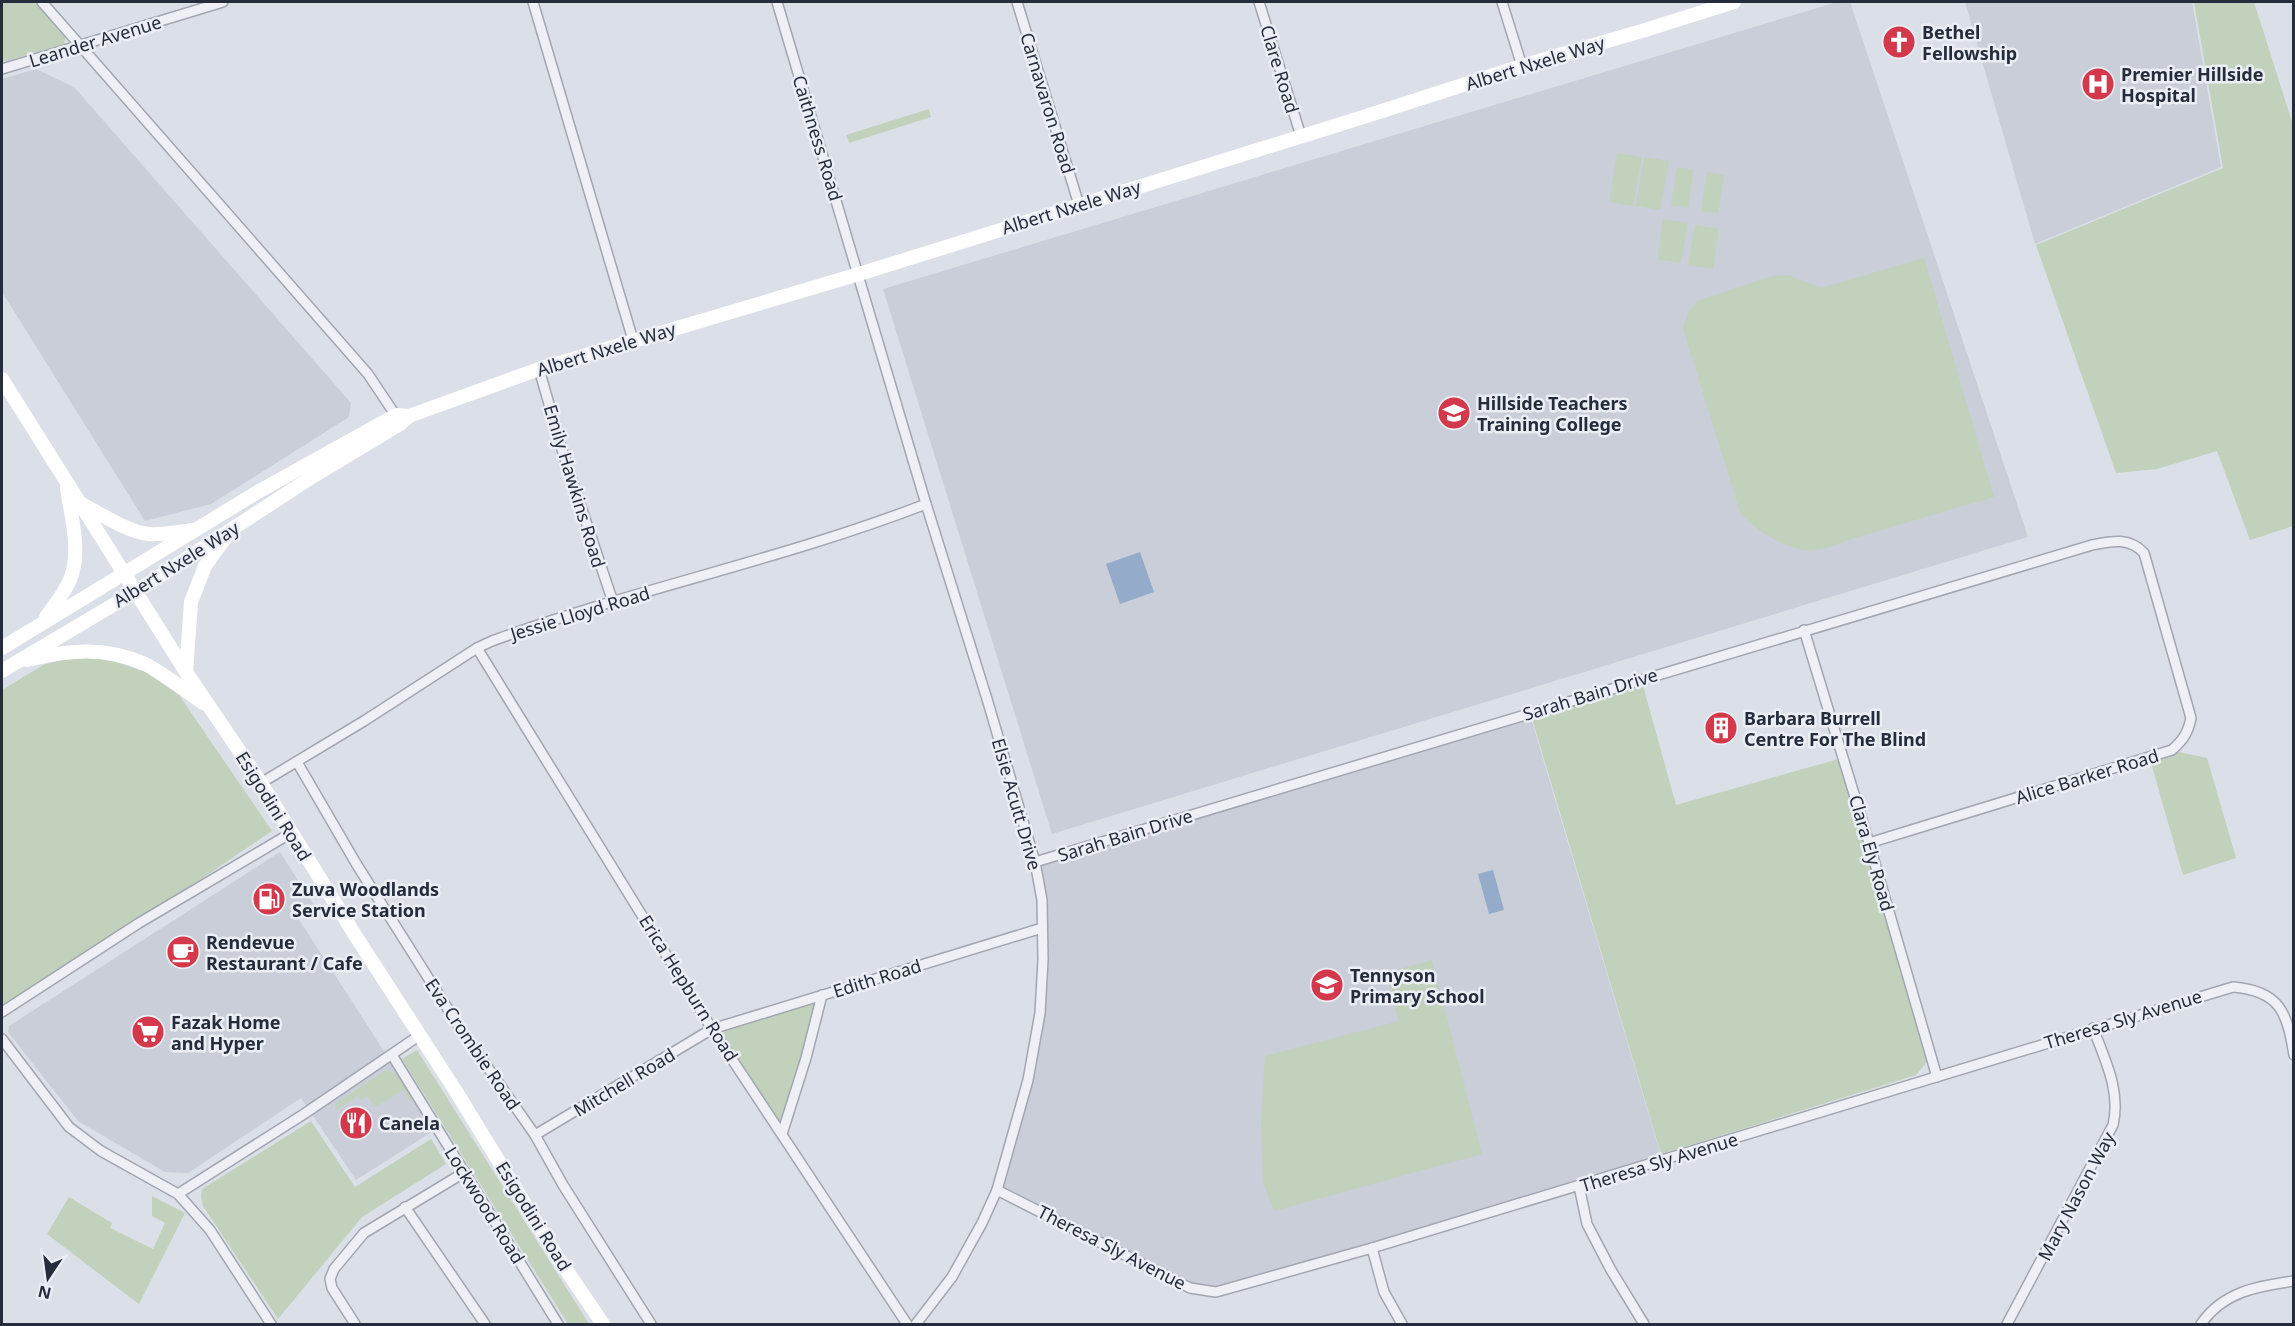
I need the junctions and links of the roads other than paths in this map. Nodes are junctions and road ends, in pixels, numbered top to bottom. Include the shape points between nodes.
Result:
1 (42, 2) edge
2 (223, 2) edge
3 (532, 2) edge
4 (777, 2) edge
5 (1017, 2) edge
6 (1259, 2) edge
7 (1502, 2) edge
8 (1734, 2) edge
9 (81, 46) junction
10 (1522, 66) junction
11 (2, 69) edge
12 (1301, 136) junction
13 (1079, 205) junction
14 (859, 274) junction
15 (633, 340) junction
16 (539, 369) junction
17 (2, 379) edge
18 (401, 418) junction
19 (65, 482) junction
20 (78, 502) junction
21 (926, 504) junction
22 (201, 528) junction
23 (230, 531) junction
24 (2144, 553) joint
25 (123, 573) junction
26 (135, 592) junction
27 (613, 602) junction
28 (41, 623) junction
29 (1804, 630) junction
30 (2, 648) edge
31 (477, 648) junction
32 (7, 667) edge
33 (186, 672) junction
34 (210, 708) junction
35 (297, 762) junction
36 (261, 783) junction
37 (291, 833) junction
38 (1869, 843) junction
39 (1035, 862) junction
40 (1042, 928) junction
41 (822, 995) junction
42 (2, 1012) edge
43 (2093, 1028) junction
44 (712, 1029) junction
45 (420, 1035) junction
46 (2, 1039) edge
47 (392, 1055) junction
48 (2294, 1055) edge
49 (1937, 1077) junction
50 (782, 1134) junction
51 (535, 1135) junction
52 (465, 1172) junction
53 (1580, 1186) junction
54 (997, 1190) junction
55 (178, 1194) junction
56 (405, 1207) junction
57 (1372, 1248) junction
58 (2294, 1281) edge
59 (271, 1324) edge
60 (355, 1324) edge
61 (485, 1324) edge
62 (558, 1324) edge
63 (603, 1324) edge
64 (651, 1324) edge
65 (907, 1324) edge
66 (916, 1324) edge
67 (1402, 1324) edge
68 (1644, 1324) edge
69 (2007, 1324) edge
70 (2201, 1324) edge

1 - 9 street
2 - 9 street, Leander Avenue
3 - 15 street
4 - 14 street, Caithness Road
5 - 13 street, Carnavaron Road
6 - 12 street, Clare Road
7 - 10 street
8 - 10 main road, Albert Nxele Way
9 - 11 street, Leander Avenue
9 - 18 street via 368,374
10 - 12 main road, Albert Nxele Way
12 - 13 main road, Albert Nxele Way
13 - 14 main road, Albert Nxele Way
14 - 15 main road, Albert Nxele Way
14 - 21 street, Elsie Acutt Drive
15 - 16 main road, Albert Nxele Way
16 - 18 main road, Albert Nxele Way
16 - 27 street, Emily Hawkins Road
17 - 19 main road, Esigodini Road
18 - 22 main road, Albert Nxele Way via 256,493
18 - 23 main road, Albert Nxele Way
19 - 20 main road, Esigodini Road
19 - 28 main road via 75,559 63,593
20 - 22 main road via 147,534
20 - 25 main road, Esigodini Road
21 - 27 street, Jessie Lloyd Road via 857,530
21 - 39 street, Elsie Acutt Drive
22 - 25 main road, Albert Nxele Way
23 - 26 main road, Albert Nxele Way
23 - 33 main road via 205,566 191,602
24 - 29 street, Sarah Bain Drive via 2131,542 2116,540 2092,545
24 - 38 street, Alice Barker Road via 2191,718 2184,739 2172,750
25 - 26 main road, Esigodini Road
25 - 28 main road, Albert Nxele Way
26 - 32 main road, Albert Nxele Way
26 - 33 main road, Esigodini Road
27 - 31 street, Jessie Lloyd Road
28 - 30 main road, Albert Nxele Way
29 - 38 street, Clara Ely Road
29 - 39 street, Sarah Bain Drive
31 - 35 street, Jessie Lloyd Road
31 - 44 street, Erica Hepburn Road
32 - 34 main road via 62,652 89,650 112,654 147,665
33 - 34 main road, Esigodini Road
34 - 36 main road, Esigodini Road
35 - 36 street, Jessie Lloyd Road
35 - 51 street, Eva Crombie Road via 458,1025
36 - 37 main road, Esigodini Road
37 - 42 street via 139,923
37 - 45 main road, Esigodini Road
38 - 49 street, Clara Ely Road
39 - 40 street, Elsie Acutt Drive
40 - 41 street, Edith Road
40 - 54 street, Elsie Acutt Drive via 1040,1013 1028,1080
41 - 44 street, Edith Road
41 - 50 street via 807,1059
43 - 48 street, Theresa Sly Avenue via 2233,987 2248,988 2271,998 2279,1008 2289,1024
43 - 49 street, Theresa Sly Avenue
43 - 69 street, Mary Nason Way via 2114,1086 2113,1125
44 - 50 street, Erica Hepburn Road
44 - 51 street, Mitchell Road
45 - 47 street
45 - 63 main road, Esigodini Road
46 - 55 street via 80,1137
47 - 52 street, Lockwood Road
47 - 55 street
49 - 53 street, Theresa Sly Avenue
50 - 65 street, Erica Hepburn Road
51 - 64 street, Eva Crombie Road
52 - 56 street
52 - 62 street, Lockwood Road
53 - 57 street, Theresa Sly Avenue
53 - 68 street via 1587,1224
54 - 57 street, Theresa Sly Avenue via 1201,1291 1216,1292
54 - 66 street, Elsie Acutt Drive via 952,1277
55 - 59 street via 210,1230
56 - 60 street via 364,1233 334,1269 332,1288
56 - 61 street
57 - 67 street via 1384,1292
58 - 70 street via 2238,1292 2223,1301

